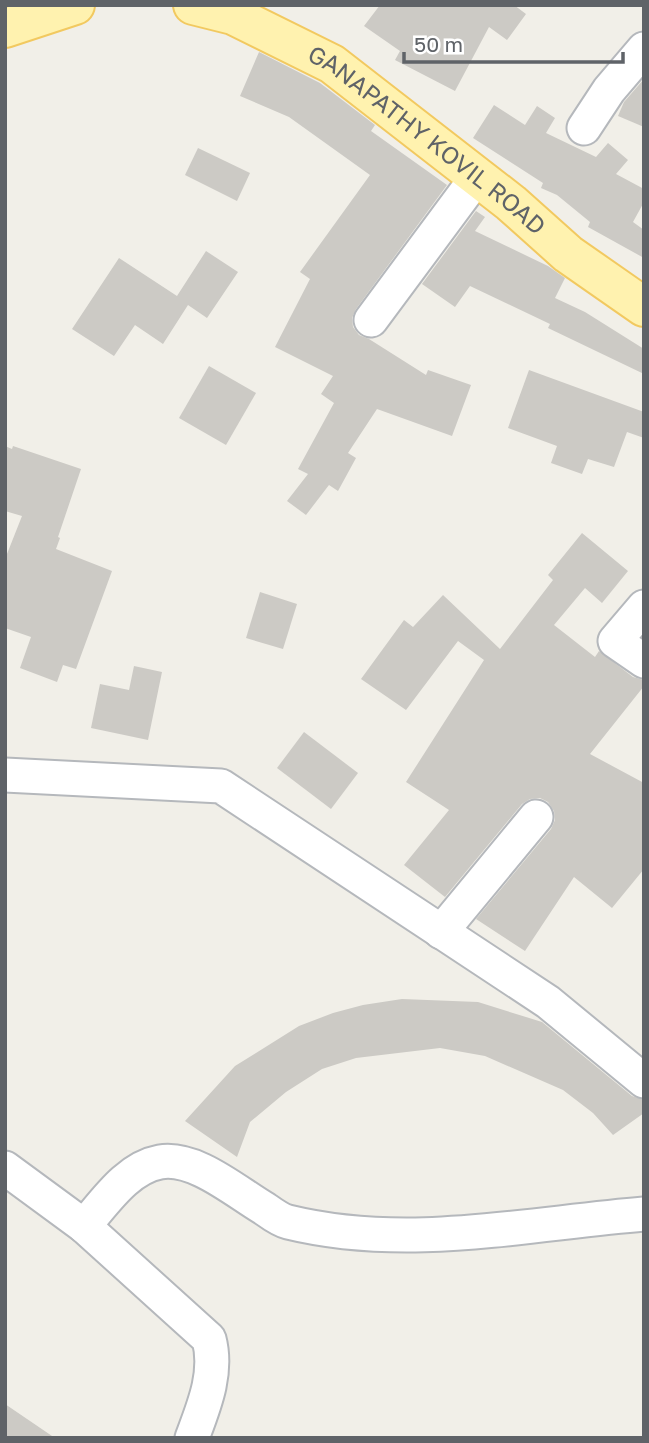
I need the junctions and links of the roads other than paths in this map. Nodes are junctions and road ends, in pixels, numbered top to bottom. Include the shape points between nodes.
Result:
1 (75, 5) edge
2 (193, 5) edge
3 (5, 28) edge
4 (644, 49) edge
5 (584, 128) dead end
6 (477, 177) junction
7 (644, 307) edge
8 (370, 320) dead end
9 (644, 607) edge
10 (644, 661) edge
11 (5, 775) edge
12 (536, 817) dead end
13 (441, 932) junction
14 (644, 1081) edge
15 (5, 1168) edge
16 (644, 1214) edge
17 (84, 1226) junction
18 (192, 1438) edge

1 - 3 main road
2 - 6 main road, GANAPATHY KOVIL ROAD via 233,15 332,64
4 - 5 street
6 - 7 main road, GANAPATHY KOVIL ROAD via 568,254
6 - 8 street
9 - 10 street via 615,641
11 - 13 street via 221,786
12 - 13 street
13 - 14 street via 548,1002
15 - 17 street
16 - 17 street via 531,1228 347,1234 284,1221 190,1163 160,1162 128,1177
17 - 18 street via 209,1339 214,1357 206,1401

